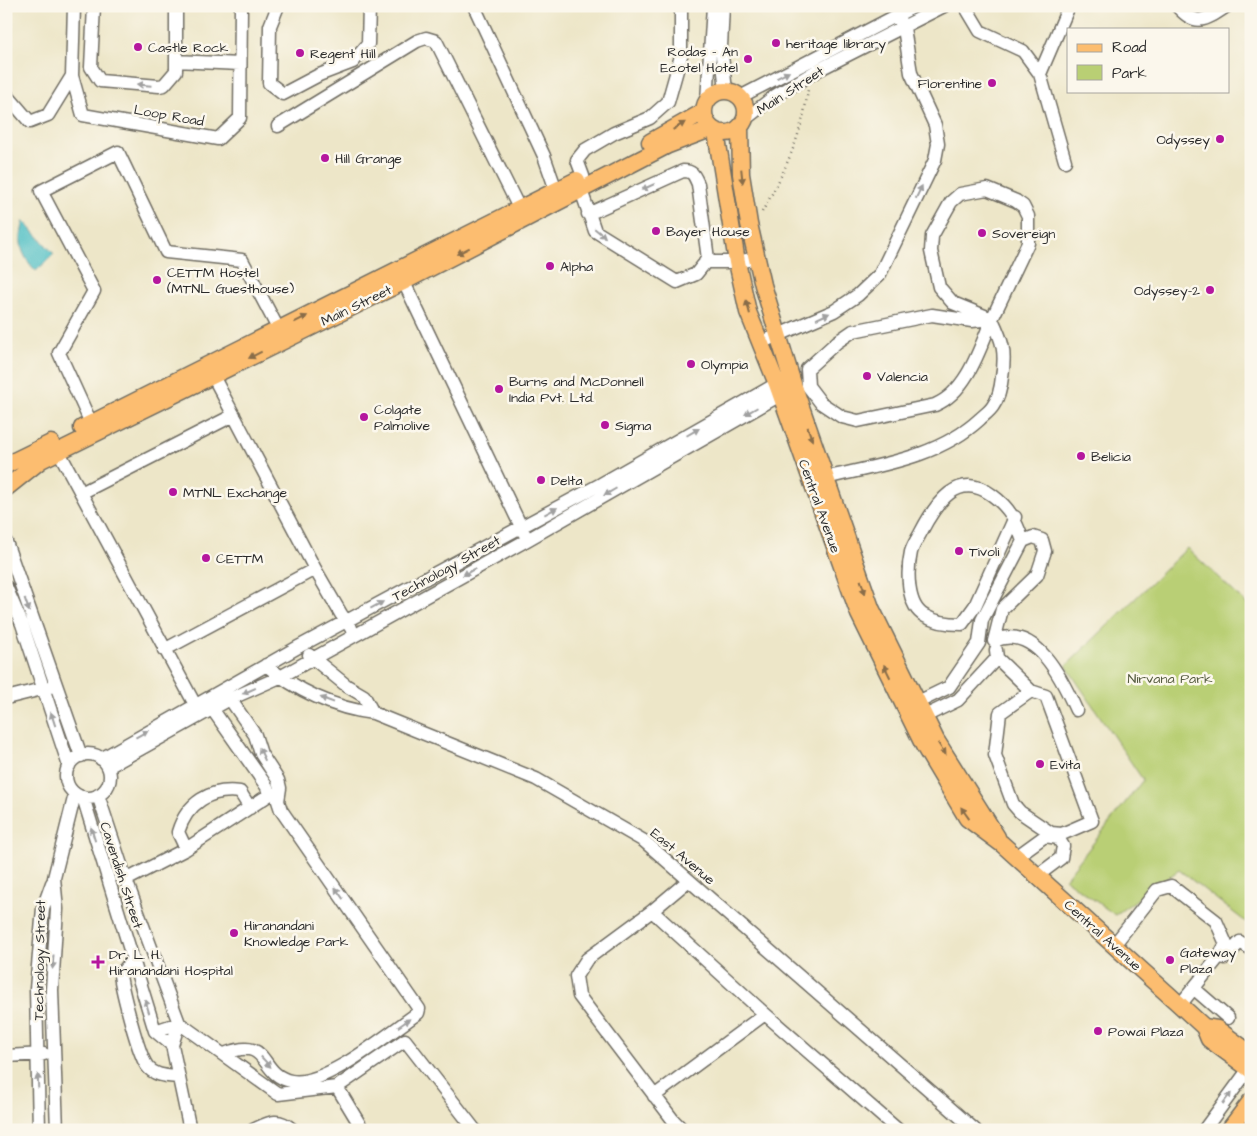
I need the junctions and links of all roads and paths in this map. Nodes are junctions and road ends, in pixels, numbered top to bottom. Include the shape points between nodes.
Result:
1 (74, 6) edge
2 (94, 6) edge
3 (176, 6) edge
4 (241, 6) edge
5 (278, 6) edge
6 (369, 6) edge
7 (474, 6) edge
8 (681, 6) edge
9 (714, 6) edge
10 (723, 6) edge
11 (915, 6) edge
12 (944, 6) edge
13 (965, 6) edge
14 (1069, 6) edge
15 (1177, 6) edge
16 (1227, 6) edge
17 (898, 12) edge
18 (904, 28) junction
19 (717, 29) junction
20 (176, 61) junction
21 (240, 64) junction
22 (808, 69) junction
23 (1040, 74) junction
24 (319, 75) junction
25 (72, 76) junction
26 (6, 94) edge
27 (733, 94) junction
28 (324, 98) junction
29 (705, 107) junction
30 (742, 124) junction
31 (278, 126) dead end
32 (713, 130) junction
33 (1065, 161) dead end
34 (582, 183) junction
35 (556, 190) junction
36 (522, 214) junction
37 (588, 214) junction
38 (749, 224) junction
39 (731, 228) junction
40 (756, 258) junction
41 (706, 262) junction
42 (737, 262) junction
43 (400, 276) junction
44 (992, 319) junction
45 (281, 335) junction
46 (778, 336) junction
47 (760, 342) junction
48 (213, 376) junction
49 (785, 385) junction
50 (234, 415) junction
51 (93, 429) junction
52 (59, 452) junction
53 (654, 461) junction
54 (6, 465) edge
55 (825, 478) junction
56 (6, 488) edge
57 (81, 493) junction
58 (1015, 517) junction
59 (521, 527) junction
60 (527, 540) junction
61 (1023, 541) junction
62 (6, 542) edge
63 (315, 569) junction
64 (6, 587) edge
65 (346, 621) junction
66 (356, 635) junction
67 (994, 641) junction
68 (979, 643) junction
69 (300, 646) junction
70 (164, 650) junction
71 (998, 658) junction
72 (314, 659) junction
73 (266, 665) junction
74 (280, 677) junction
75 (49, 688) junction
76 (945, 689) junction
77 (1031, 691) junction
78 (6, 698) edge
79 (230, 699) junction
80 (953, 703) junction
81 (203, 707) junction
82 (1076, 710) dead end
83 (374, 712) junction
84 (915, 712) junction
85 (81, 756) junction
86 (104, 763) junction
87 (68, 766) junction
88 (98, 795) junction
89 (79, 796) junction
90 (250, 808) junction
91 (186, 848) junction
92 (117, 853) junction
93 (1016, 857) junction
94 (101, 860) junction
95 (1037, 876) junction
96 (54, 878) junction
97 (126, 880) junction
98 (689, 880) junction
99 (133, 899) junction
100 (115, 904) junction
101 (652, 911) junction
102 (41, 930) junction
103 (55, 930) junction
104 (1114, 945) junction
105 (1251, 949) edge
106 (132, 959) junction
107 (36, 989) junction
108 (52, 990) junction
109 (1198, 992) junction
110 (1182, 1007) junction
111 (765, 1014) junction
112 (1228, 1018) dead end
113 (179, 1023) junction
114 (155, 1031) junction
115 (172, 1045) junction
116 (37, 1054) junction
117 (54, 1054) junction
118 (224, 1054) junction
119 (6, 1056) edge
120 (1250, 1065) edge
121 (179, 1077) junction
122 (337, 1087) junction
123 (654, 1096) junction
124 (1251, 1101) edge
125 (39, 1130) edge
126 (57, 1130) edge
127 (190, 1130) edge
128 (253, 1130) edge
129 (292, 1130) edge
130 (363, 1130) edge
131 (474, 1130) edge
132 (683, 1130) edge
133 (898, 1130) edge
134 (975, 1130) edge
135 (1204, 1130) edge
136 (1229, 1130) edge

1 - 25 street, Loop Road
20 -> 2 street via 174,75 164,85 100,81 91,67
3 - 20 street
4 - 21 street, Loop Road
5 - 24 street via 270,26 270,83 283,94
6 - 24 street via 368,44 353,62
7 - 35 street via 544,156
8 - 34 street via 681,56 668,102 650,118 614,132 585,150 577,160
9 - 19 street
10 - 19 street
11 - 17 street, Main Street
12 - 18 street, Main Street
13 - 23 street via 980,31 1023,50
14 - 23 street
15 - 16 street via 1186,17 1195,21 1210,17
17 - 18 street
17 - 22 street, Main Street
18 - 22 street, Main Street
46 -> 18 street via 834,311 858,295 880,274 935,160 938,144 935,125 911,73
19 - 27 street
19 - 29 street
20 - 21 street
21 - 25 street, Loop Road via 240,118 218,139 83,115
27 -> 22 street, Main Street
22 - 30 street, Main Street
22 - 38 path via 806,109 796,144 761,213
23 - 33 street
24 - 28 street
25 - 26 street via 48,115 30,122
27 - 29 main road via 717,92
27 - 30 main road via 744,104
28 - 31 street
28 - 36 street via 417,41 426,38 436,41
29 - 32 main road via 705,120
34 -> 29 main road, Main Street
30 - 32 main road via 732,132
30 -> 38 main road, Central Avenue via 741,174
32 - 34 main road, Main Street via 668,145
32 - 39 main road, Central Avenue
34 - 35 main road, Main Street
34 - 36 main road, Main Street
34 - 37 street
35 - 36 main road, Main Street
36 - 43 main road, Main Street
37 -> 41 street via 595,231 677,282 696,274
41 -> 37 street via 698,184 690,171
38 - 39 main road
38 - 40 main road, Central Avenue
39 - 42 main road, Central Avenue
40 - 42 street
40 - 46 main road, Central Avenue
41 - 42 street
47 -> 42 main road, Central Avenue via 748,312
43 - 45 main road, Main Street
43 - 59 street
44 - 44 street via 1028,243 1028,216 1016,201 987,189 960,194 951,202 932,236 930,251 939,287 948,298
44 - 44 street via 973,364 947,400 858,421 842,417 821,403 808,386 807,369 853,330 932,315 972,321
44 - 55 street via 1003,340 1005,359 1000,391 993,407 969,429 944,445 925,453
45 -> 48 main road, Main Street
45 - 51 main road, Main Street
45 - 51 street via 242,260 166,252 118,152 41,191 94,291 59,353
46 - 47 street
46 - 49 main road, Central Avenue
47 - 49 main road, Central Avenue
48 - 50 street
48 - 51 main road, Main Street
49 - 53 street, Technology Street
49 -> 55 main road, Central Avenue
84 -> 49 main road, Central Avenue via 859,614
50 - 57 street
50 - 63 street
51 - 52 main road, Main Street
51 - 54 main road, Main Street
52 - 56 main road, Main Street via 22,473
52 - 57 street
59 -> 53 street
53 -> 60 street, Technology Street
55 -> 84 main road, Central Avenue via 871,608
57 - 70 street
58 - 58 street via 983,488 966,485 950,491 930,516 911,551 909,578 912,601 923,616 962,624 974,606
58 - 61 street
59 - 60 street
65 -> 59 street
60 -> 66 street, Technology Street
61 - 67 street via 1033,537 1042,540 1045,551 1037,575 1002,609
61 - 68 street via 982,620
62 -> 75 street
63 - 65 street
63 - 70 street
64 - 75 street
65 - 66 street
65 - 69 street
66 - 72 street, Technology Street
67 - 68 street
67 - 71 street
67 - 82 street via 1002,637 1029,642 1060,675
68 - 76 street
69 - 72 street
69 - 73 street
70 - 81 street
71 - 77 street
71 - 80 street
72 - 74 street, Technology Street
72 - 83 street via 364,696
73 - 74 street, East Avenue
73 - 81 street
74 -> 79 street, Technology Street
83 -> 74 street, East Avenue via 355,711 317,697
75 - 78 street
75 - 85 street
87 -> 75 street
76 - 80 street
76 - 84 street
77 - 77 street via 1000,713 995,756 1013,804 1051,832 1062,834 1092,821 1046,696
79 - 81 street, Technology Street
118 -> 79 street via 248,1047 280,1077 292,1082 312,1080 353,1058 418,1013 419,1009 281,810 278,801 280,784 261,754 255,735
80 - 84 street
81 - 86 street, Technology Street
81 - 90 street via 267,787 268,795
83 - 98 street, East Avenue via 536,779 644,842
84 - 93 main road, Central Avenue via 1002,844
85 - 86 street via 89,754
85 - 87 street
86 - 88 street via 108,783
87 - 89 street via 66,781
88 - 89 street
88 - 92 street, Cavendish Street
94 -> 89 street, Cavendish Street
89 - 96 street, Technology Street
90 - 91 street
90 - 91 street via 240,792 226,790 209,794 195,803 182,819 178,832
91 - 97 street
92 - 94 street
92 - 97 street, Cavendish Street
93 - 95 main road, Central Avenue
93 - 95 street via 1045,836 1058,838 1063,846 1061,858
94 - 100 street, Cavendish Street
95 - 104 main road, Central Avenue
96 - 102 street via 43,908
96 - 103 street, Technology Street
97 - 99 street, Cavendish Street
98 - 101 street
98 - 134 street, East Avenue
99 - 100 street
99 - 113 street, Cavendish Street
100 - 106 street, Cavendish Street
101 - 111 street
101 - 123 street via 587,960 576,976 579,996
102 - 103 street
102 - 107 street
103 -> 108 street, Technology Street
104 - 110 main road, Central Avenue
104 - 110 street via 1157,890 1171,886 1216,921 1226,944
105 - 109 street via 1240,942 1234,946
114 -> 106 street, Cavendish Street
106 - 121 street via 120,975 144,1060 161,1076
107 - 108 street
107 - 116 street
108 - 117 street, Technology Street
109 - 110 street
109 - 112 street
110 - 120 main road, Central Avenue via 1204,1027 1217,1029
111 - 123 street
111 - 133 street
113 - 114 street
113 - 115 street
113 - 118 street
114 - 115 street
115 - 121 street
116 - 117 street
116 - 119 street
125 -> 116 street
117 - 126 street, Technology Street
118 - 122 street via 278,1094
135 -> 120 street
121 - 127 street
122 - 130 street
122 - 131 street via 405,1040
123 - 132 street
124 - 136 main road
128 - 129 street via 274,1120 284,1122

